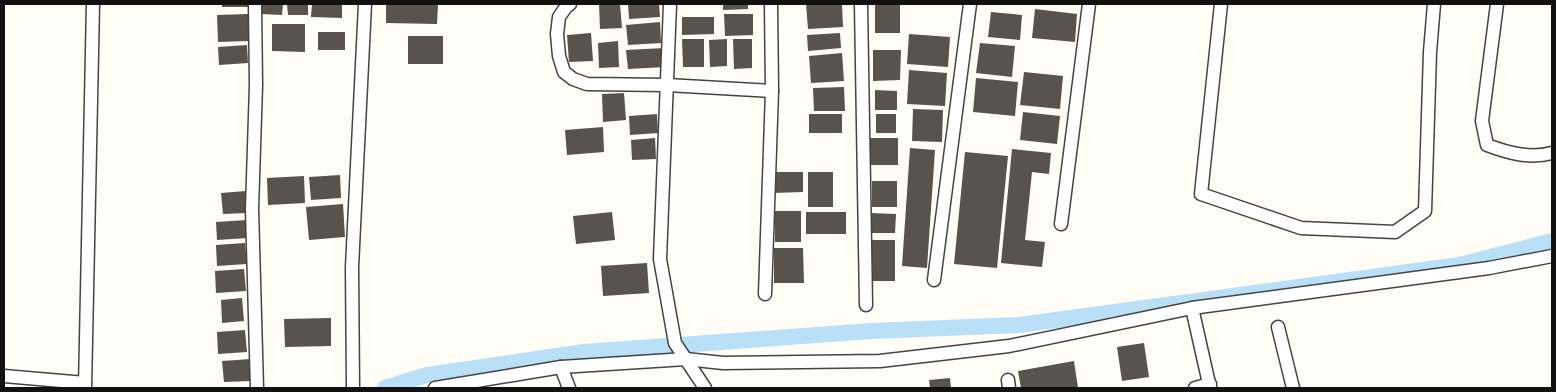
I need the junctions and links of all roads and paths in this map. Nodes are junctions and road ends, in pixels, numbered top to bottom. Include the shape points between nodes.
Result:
1 (93, 4) edge
2 (255, 4) edge
3 (365, 4) edge
4 (570, 4) edge
5 (670, 4) edge
6 (771, 4) edge
7 (861, 4) edge
8 (970, 4) edge
9 (1090, 4) edge
10 (1221, 4) edge
11 (1434, 4) edge
12 (1497, 4) edge
13 (667, 85) junction
14 (772, 91) junction
15 (1552, 153) edge
16 (1061, 224) dead end
17 (1552, 256) edge
18 (934, 280) dead end
19 (765, 294) dead end
20 (866, 305) dead end
21 (1192, 308) junction
22 (1278, 327) dead end
23 (685, 359) junction
24 (561, 367) junction
25 (4, 376) edge
26 (85, 386) edge
27 (1210, 386) edge
28 (456, 387) edge
29 (257, 388) edge
30 (351, 388) edge
31 (435, 388) edge
32 (569, 388) edge
33 (705, 388) edge
34 (1195, 388) edge
35 (1293, 388) edge

1 - 26 street
2 - 29 street via 252,209
3 - 30 street via 352,266
4 - 13 street via 559,17 557,34 564,72 587,84
5 - 13 street
6 - 14 street
7 - 20 street
8 - 18 street
9 - 16 street
10 - 11 street via 1201,194 1301,228 1395,232 1425,211
12 - 15 street via 1482,121 1487,145 1505,152 1540,156
13 - 14 street
13 - 23 street via 660,259 675,344
14 - 19 street
17 - 21 street via 1489,268
21 - 23 street via 1009,346 880,361 723,362
21 - 27 street
22 - 35 street
23 - 24 street
23 - 33 street
24 - 28 street
24 - 32 street
25 - 26 street
27 - 34 street
28 - 31 street

